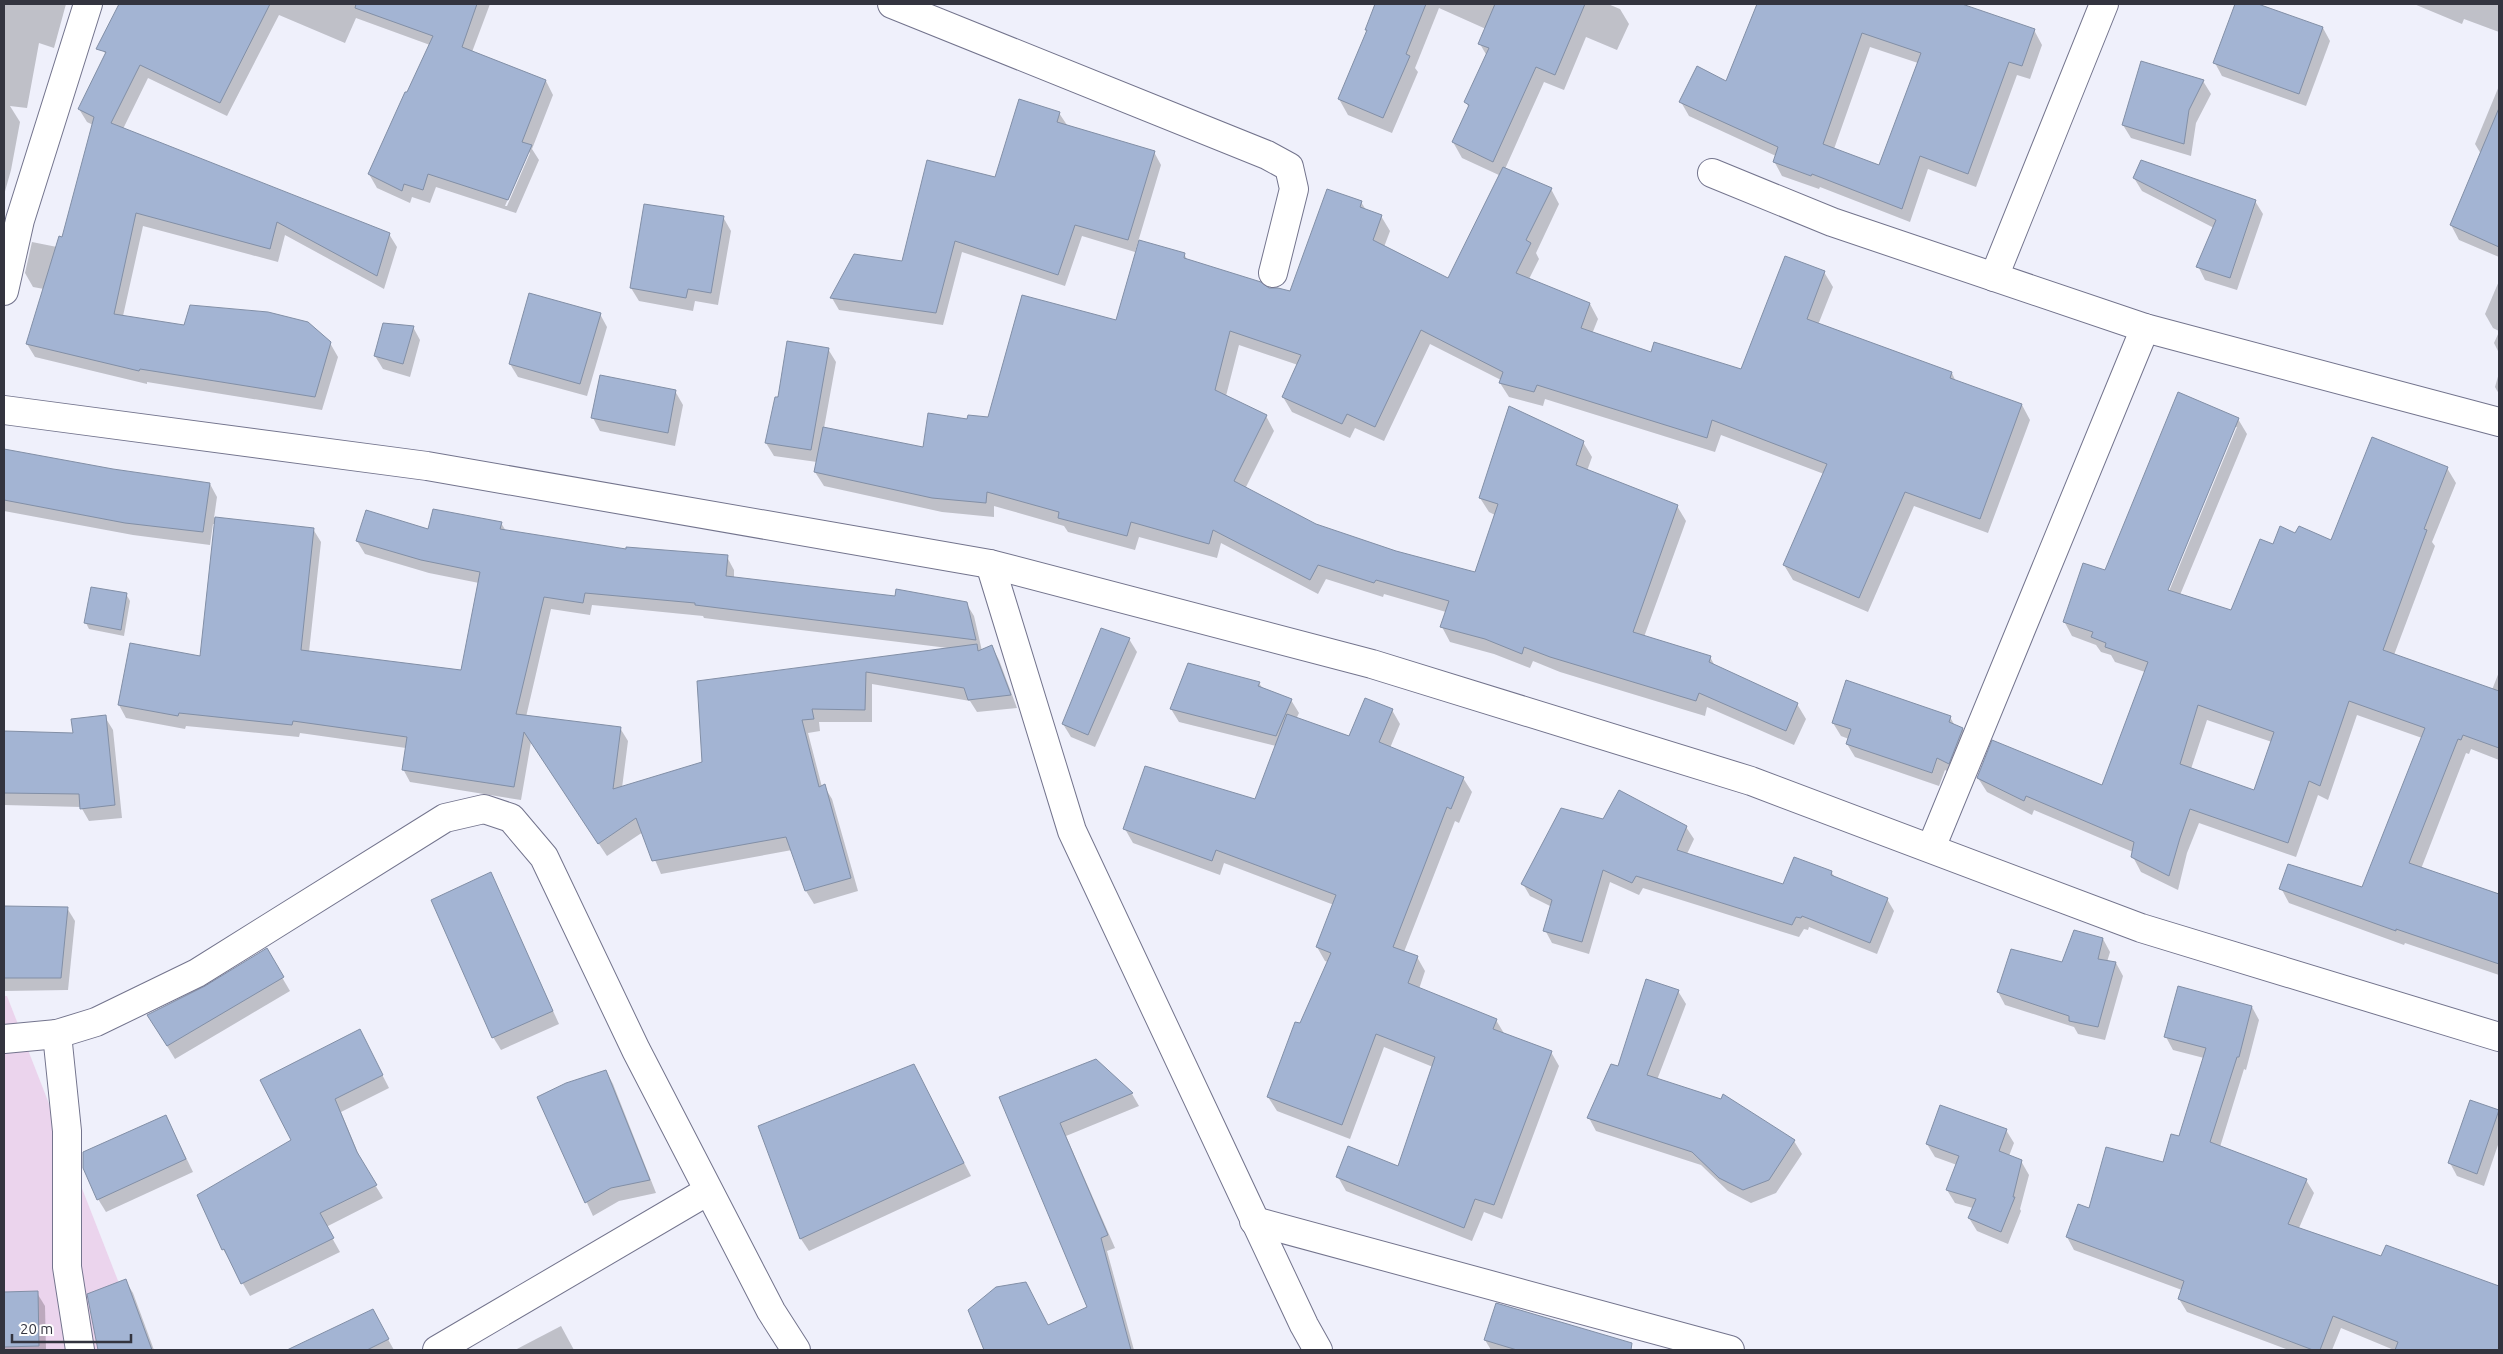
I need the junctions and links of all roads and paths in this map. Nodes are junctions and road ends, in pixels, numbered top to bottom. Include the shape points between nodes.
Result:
1 (88, 4) edge
2 (892, 4) edge
3 (2104, 4) edge
4 (1712, 173) dead end
5 (1274, 273) dead end
6 (1994, 277) junction
7 (4, 291) edge
8 (2145, 328) junction
9 (4, 410) edge
10 (2499, 422) edge
11 (990, 564) junction
12 (1931, 848) junction
13 (57, 1034) junction
14 (2499, 1037) edge
15 (4, 1039) edge
16 (708, 1191) junction
17 (1254, 1221) junction
18 (80, 1350) edge
19 (437, 1350) edge
20 (796, 1350) edge
21 (1318, 1350) edge
22 (1730, 1350) edge

1 - 7 street via 20,220
2 - 5 street via 1267,155 1288,167 1294,189
3 - 6 street
4 - 6 street via 1832,222
6 - 8 street
8 - 10 street
8 - 12 street
9 - 11 street via 428,466
11 - 12 street via 1372,664 1751,781
11 - 17 street via 1072,832
12 - 14 street via 2141,928
13 - 15 street
13 - 16 street via 96,1022 197,973 445,818 484,809 511,818 544,857
13 - 18 street via 67,1131 67,1267
16 - 19 street
16 - 20 street via 771,1311
17 - 21 street
17 - 22 street

